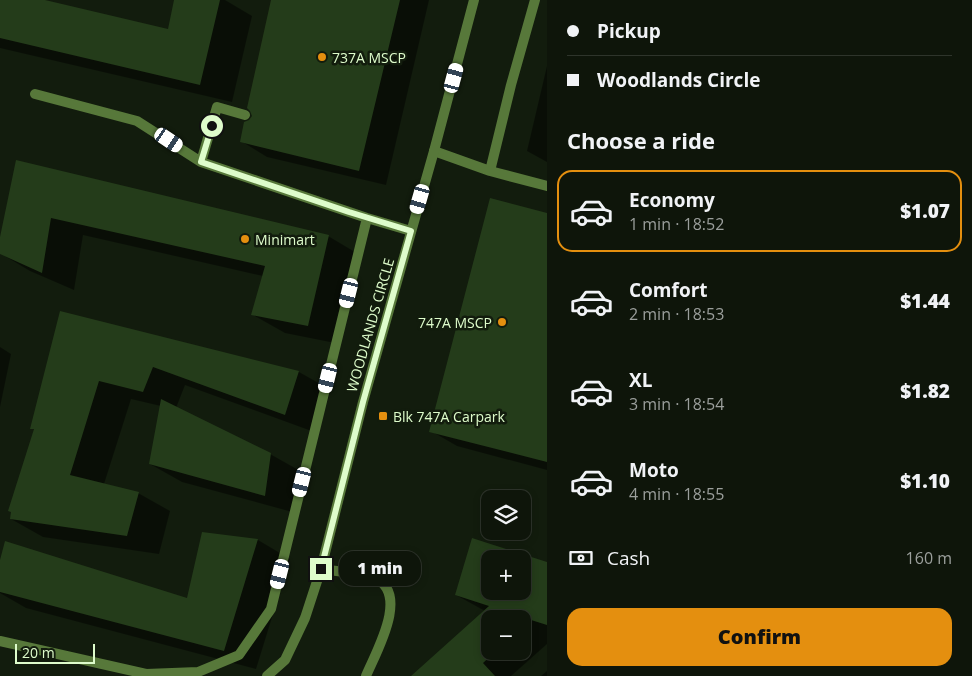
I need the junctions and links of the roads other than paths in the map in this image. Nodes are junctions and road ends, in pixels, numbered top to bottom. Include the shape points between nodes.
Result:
1 (474, 0) edge
2 (535, 0) edge
3 (35, 94) dead end
4 (246, 115) dead end
5 (434, 151) junction
6 (201, 162) junction
7 (490, 171) junction
8 (547, 186) edge
9 (367, 218) junction
10 (411, 231) junction
11 (321, 569) junction
12 (0, 641) edge
13 (267, 676) edge
14 (366, 676) edge

1 - 5 street, WOODLANDS CIRCLE
2 - 7 street
3 - 6 street via 137,121
4 - 6 street via 217,107
5 - 7 street
5 - 10 street, WOODLANDS CIRCLE
6 - 9 street
7 - 8 street
9 - 10 street
9 - 12 street via 271,609 240,655 198,672 146,674
10 - 11 street, WOODLANDS CIRCLE
11 - 13 street, WOODLANDS CIRCLE via 305,618 285,660
11 - 14 street via 374,577 383,583 390,596 391,613

